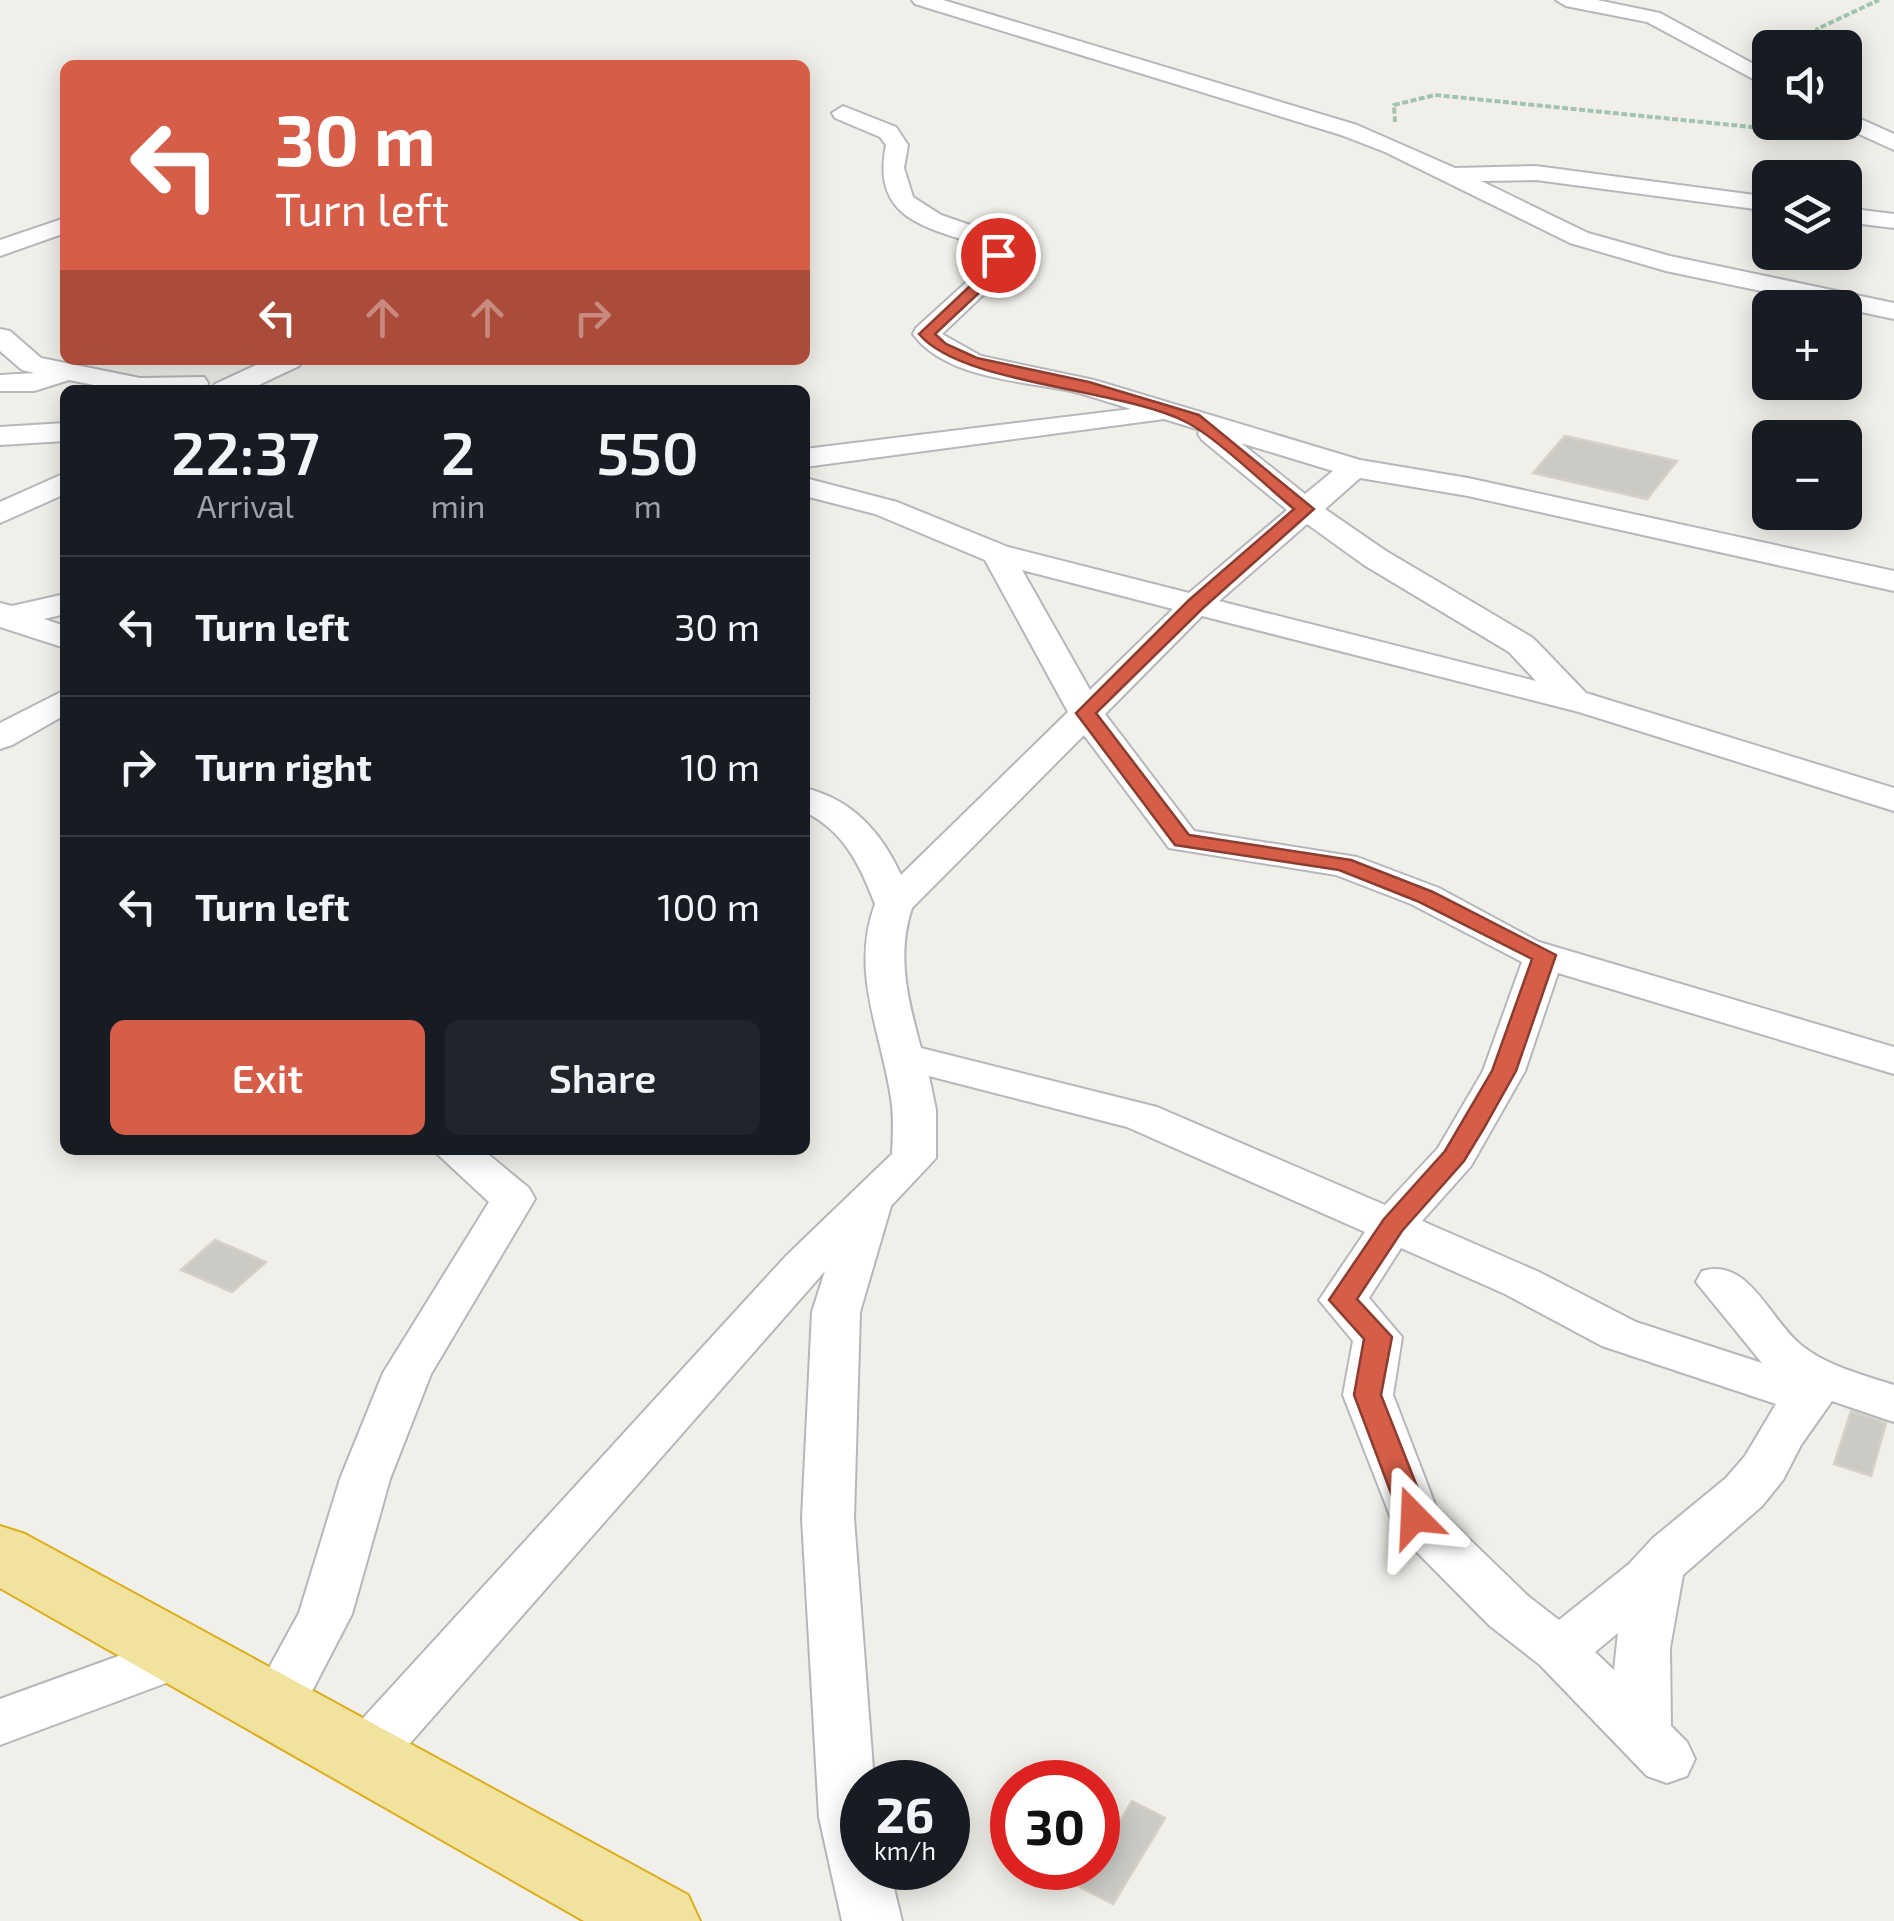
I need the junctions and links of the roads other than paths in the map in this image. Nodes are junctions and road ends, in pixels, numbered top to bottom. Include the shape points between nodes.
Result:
1 (922, 0) edge
2 (1566, 0) edge
3 (1752, 72) edge
4 (843, 113) dead end
5 (1862, 127) edge
6 (1893, 142) edge
7 (1450, 174) junction
8 (1752, 202) edge
9 (1862, 216) edge
10 (1894, 221) edge
11 (60, 227) edge
12 (0, 248) edge
13 (1894, 311) edge
14 (0, 338) edge
15 (278, 365) edge
16 (66, 372) junction
17 (0, 383) edge
18 (135, 385) edge
19 (158, 385) edge
20 (193, 385) edge
21 (236, 385) edge
22 (1184, 416) junction
23 (60, 432) edge
24 (0, 436) edge
25 (810, 457) edge
26 (1354, 468) junction
27 (60, 484) edge
28 (810, 487) edge
29 (1305, 509) junction
30 (0, 514) edge
31 (997, 554) junction
32 (1894, 581) edge
33 (1196, 604) junction
34 (60, 605) edge
35 (4, 616) edge
36 (60, 636) edge
37 (1573, 700) junction
38 (60, 703) edge
39 (1086, 713) junction
40 (0, 738) edge
41 (1894, 800) edge
42 (810, 802) edge
43 (894, 904) junction
44 (1544, 955) junction
45 (903, 1056) junction
46 (1894, 1060) edge
47 (461, 1155) edge
48 (871, 1202) junction
49 (1393, 1225) junction
50 (1719, 1282) dead end
51 (1815, 1387) junction
52 (1894, 1404) edge
53 (0, 1554) edge
54 (1659, 1566) junction
55 (1559, 1650) junction
56 (182, 1655) junction
57 (275, 1708) junction
58 (0, 1722) edge
59 (363, 1757) junction
60 (659, 1921) edge
61 (872, 1921) edge

1 - 7 street via 1349,130
2 - 3 street via 1653,17
4 - 22 street via 888,132 897,145 890,165 901,204 990,240 998,255 994,271 926,334 941,348
5 - 6 street
7 - 8 street via 1536,173
7 - 13 street via 1579,238
9 - 10 street
11 - 12 street
14 - 16 street via 32,364
15 - 21 street
16 - 17 street via 34,384
16 - 18 street
19 - 20 street
22 - 25 street
22 - 26 street
22 - 29 street
23 - 24 street
26 - 29 street
26 - 32 street
27 - 30 street
28 - 31 street via 886,508
29 - 33 street
29 - 37 street via 1521,644
31 - 33 street
31 - 39 street
33 - 37 street
33 - 39 street
34 - 35 street
35 - 36 street
37 - 41 street
38 - 40 street
39 - 43 street
39 - 44 street via 1182,840 1344,864
42 - 43 street via 853,827 876,855
43 - 45 street via 882,929 885,980
44 - 46 street
44 - 49 street via 1504,1071 1455,1156
45 - 48 street via 914,1101 914,1158
45 - 49 street via 1142,1117
47 - 57 street via 514,1199 407,1373 365,1478 325,1614
48 - 59 street via 802,1266
48 - 61 street via 836,1312 828,1518 848,1816
49 - 51 street via 1619,1334
49 - 55 street via 1343,1300 1378,1337 1368,1395 1414,1517 1509,1611
50 - 51 street
51 - 52 street
51 - 54 street via 1744,1492
53 - 56 highway
54 - 55 street
54 - 55 street via 1640,1666 1655,1745
56 - 57 highway
56 - 58 street
57 - 59 highway
59 - 60 highway

